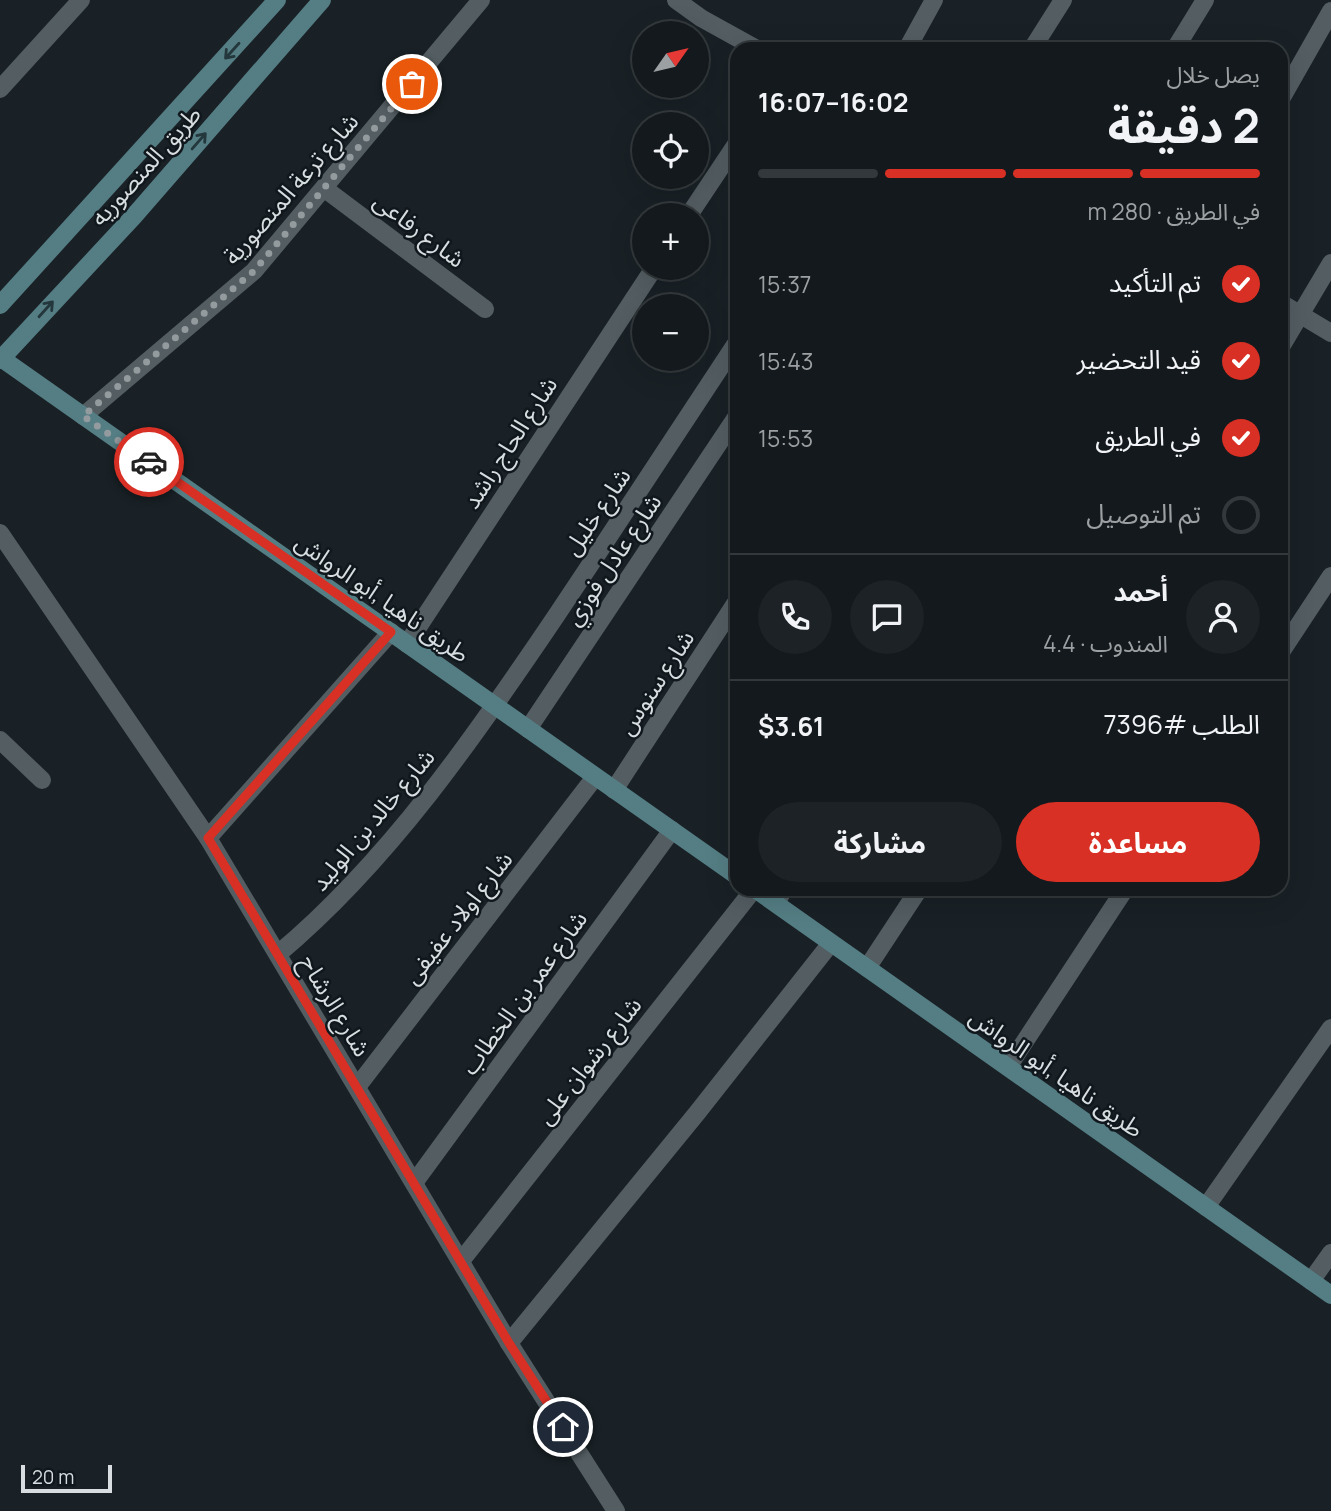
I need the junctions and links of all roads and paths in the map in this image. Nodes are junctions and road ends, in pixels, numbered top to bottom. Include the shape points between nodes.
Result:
1 (81, 0) edge
2 (277, 0) edge
3 (322, 0) edge
4 (481, 0) edge
5 (676, 0) edge
6 (934, 0) edge
7 (1063, 0) edge
8 (1205, 0) edge
9 (1331, 11) edge
10 (744, 42) edge
11 (911, 42) edge
12 (1036, 42) edge
13 (1179, 42) edge
14 (1288, 87) edge
15 (0, 89) edge
16 (730, 154) edge
17 (326, 189) junction
18 (697, 203) edge
19 (1331, 263) edge
20 (646, 280) edge
21 (0, 305) edge
22 (1288, 307) edge
23 (485, 309) dead end
24 (1303, 315) junction
25 (1331, 333) edge
26 (1288, 337) edge
27 (730, 353) edge
28 (1, 359) edge
29 (83, 416) junction
30 (730, 426) edge
31 (0, 533) edge
32 (1331, 576) edge
33 (730, 612) edge
34 (391, 632) junction
35 (1288, 641) edge
36 (407, 644) junction
37 (495, 706) junction
38 (528, 729) junction
39 (0, 740) edge
40 (595, 777) junction
41 (42, 780) dead end
42 (614, 790) junction
43 (671, 830) junction
44 (208, 838) junction
45 (730, 871) edge
46 (749, 896) edge
47 (780, 896) edge
48 (914, 896) edge
49 (1120, 896) edge
50 (831, 943) junction
51 (278, 954) junction
52 (867, 968) junction
53 (1331, 1027) edge
54 (1008, 1067) junction
55 (357, 1087) junction
56 (415, 1183) junction
57 (1206, 1207) junction
58 (1331, 1253) edge
59 (461, 1261) junction
60 (1311, 1281) junction
61 (1331, 1295) edge
62 (509, 1343) junction
63 (616, 1511) edge

1 - 15 street
2 -> 21 street, طريق المنصوريه
28 -> 3 street, طريق المنصوريه via 134,216
4 - 17 street, شارع ترعة المنصورية
5 - 10 street
6 - 11 street
7 - 12 street
8 - 13 street
9 - 14 street
16 - 18 street
17 - 23 street, شارع رفاعى
17 - 29 street, شارع ترعة المنصورية via 254,271
19 - 24 street
20 - 36 street, شارع الحاج راشد
22 - 24 street
24 - 25 street
24 - 26 street
27 - 37 street, شارع خليل
28 - 29 street, طريق ناهيا ,أبو الرواش
29 - 34 street, طريق ناهيا ,أبو الرواش
30 - 38 street, شارع عادل فوزي
31 - 44 street, شارع الرشاح
32 - 35 street
33 - 42 street, شارع سنوس
34 - 36 street, طريق ناهيا ,أبو الرواش
34 - 44 street
36 - 37 street, طريق ناهيا ,أبو الرواش
37 - 38 street, طريق ناهيا ,أبو الرواش
37 - 51 street, شارع خالد بن الوليد via 369,867
38 - 40 street, طريق ناهيا ,أبو الرواش
39 - 41 street
40 - 42 street, طريق ناهيا ,أبو الرواش
40 - 55 street, شارع اولاد عفيفى
42 - 43 street, طريق ناهيا ,أبو الرواش
43 - 45 street, طريق ناهيا ,أبو الرواش
43 - 56 street, شارع عمر بن الخطاب
44 - 51 street, شارع الرشاح
46 - 59 street, شارع رشوان على
47 - 50 street, طريق ناهيا ,أبو الرواش
48 - 52 street
49 - 54 street
50 - 52 street, طريق ناهيا ,أبو الرواش
50 - 62 street
51 - 55 street, شارع الرشاح
52 - 54 street, طريق ناهيا ,أبو الرواش
53 - 57 street
54 - 57 street, طريق ناهيا ,أبو الرواش
55 - 56 street, شارع الرشاح
56 - 59 street, شارع الرشاح
57 - 60 street, طريق ناهيا ,أبو الرواش
58 - 60 street
59 - 62 street, شارع الرشاح
60 - 61 street, طريق ناهيا ,أبو الرواش
62 - 63 street, شارع الرشاح

